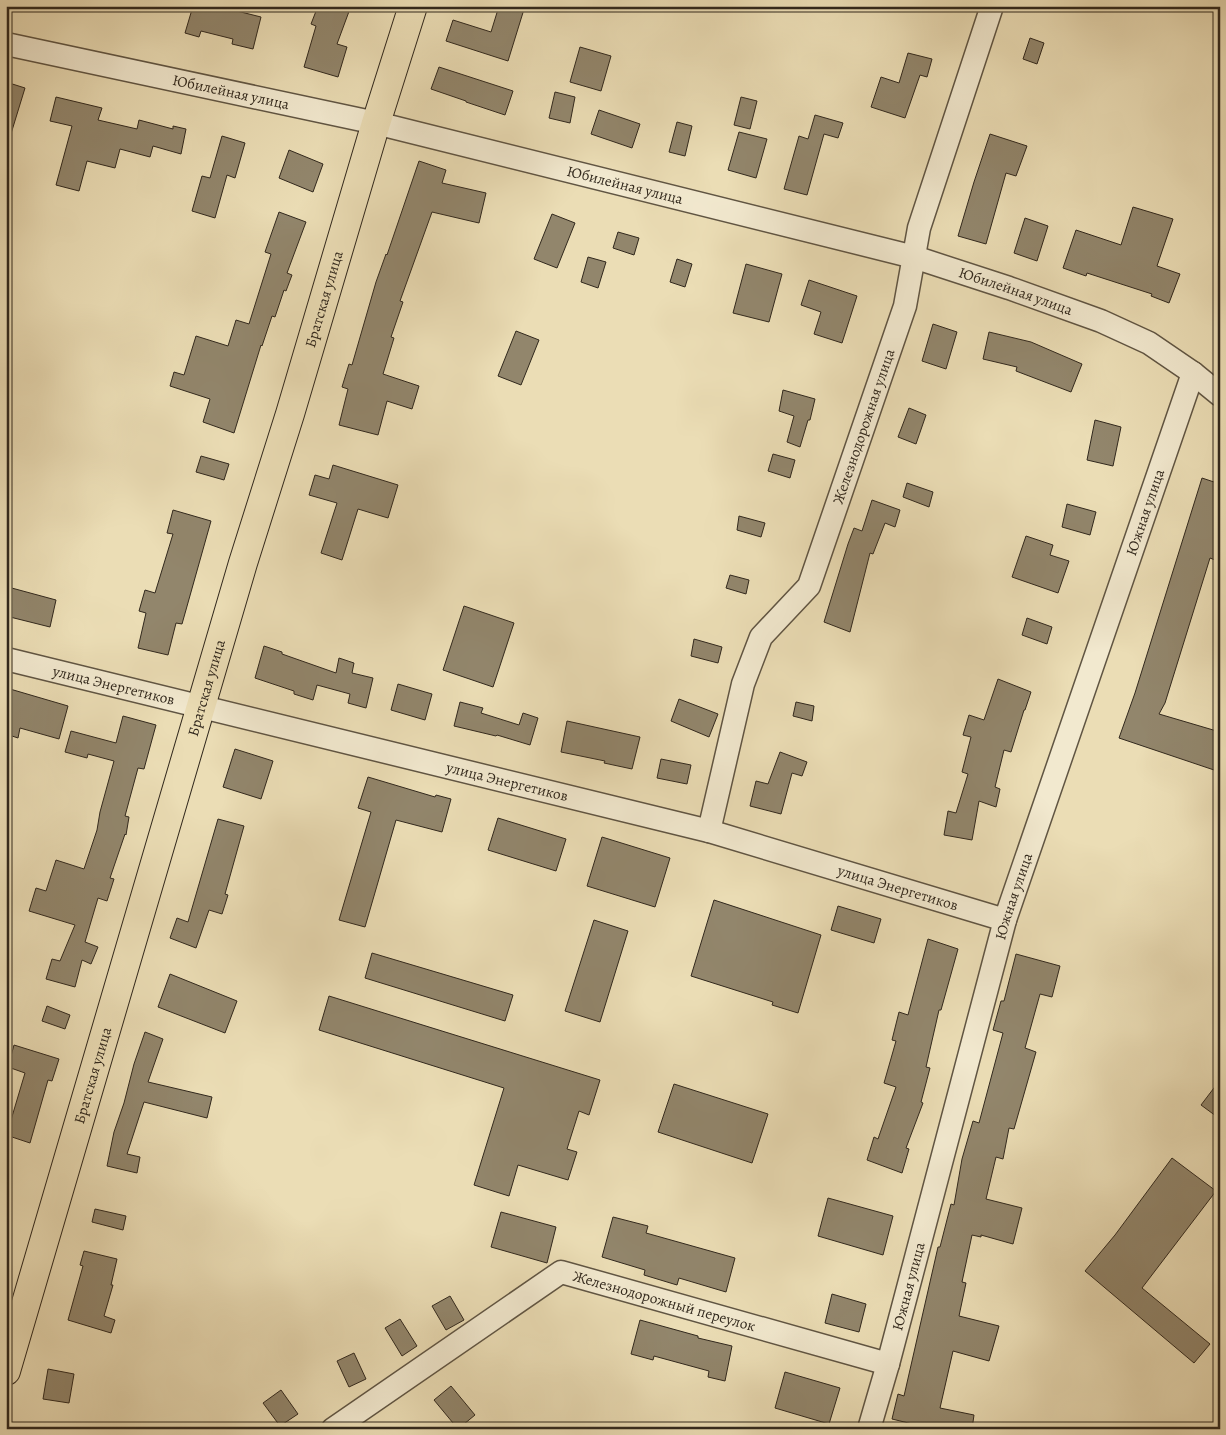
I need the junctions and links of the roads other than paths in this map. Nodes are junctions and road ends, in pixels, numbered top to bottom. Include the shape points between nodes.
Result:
1 (413, 6) edge
2 (992, 6) edge
3 (6, 44) edge
4 (376, 123) junction
5 (914, 257) junction
6 (1193, 373) junction
7 (1220, 395) edge
8 (6, 658) edge
9 (202, 706) junction
10 (709, 831) junction
11 (1005, 920) junction
12 (888, 1364) junction
13 (6, 1371) edge
14 (332, 1429) edge
15 (869, 1429) edge

1 - 4 main road, Братская улица
2 - 5 street, Железнодорожная улица via 919,228
3 - 4 street, Юбилейная улица
4 - 5 street, Юбилейная улица
4 - 9 main road, Братская улица
5 - 6 street, Юбилейная улица via 1101,321 1149,343
5 - 10 street, Железнодорожная улица via 905,306 809,586 761,637 743,684
6 - 7 street, Юбилейная улица
6 - 11 street, Южная улица
8 - 9 street, улица Энергетиков
9 - 10 street, улица Энергетиков
9 - 13 main road, Братская улица
10 - 11 street, улица Энергетиков
11 - 12 street, Южная улица
12 - 14 street, Железнодорожный переулок via 560,1272
12 - 15 street, Южная улица

